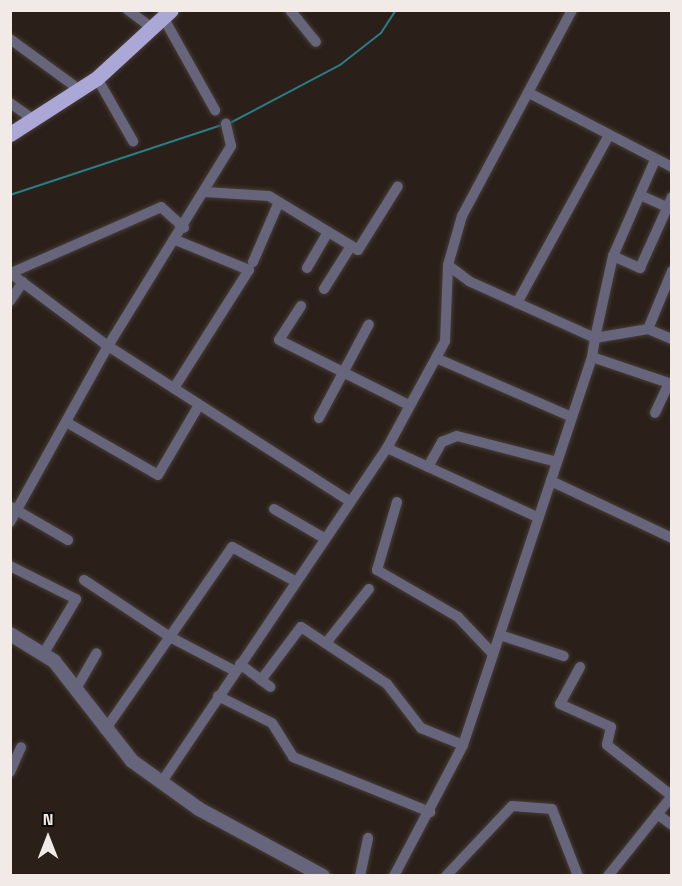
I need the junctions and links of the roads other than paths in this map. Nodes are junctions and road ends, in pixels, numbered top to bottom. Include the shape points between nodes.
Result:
1 (128, 10) edge
2 (290, 10) edge
3 (572, 10) edge
4 (167, 14) edge
5 (152, 28) junction
6 (10, 39) edge
7 (316, 42) dead end
8 (97, 78) junction
9 (80, 90) junction
10 (531, 94) junction
11 (10, 104) edge
12 (215, 111) dead end
13 (34, 120) junction
14 (10, 134) edge
15 (609, 135) junction
16 (219, 139) dead end
17 (133, 141) dead end
18 (655, 160) junction
19 (672, 167) edge
20 (399, 186) dead end
21 (205, 192) junction
22 (640, 195) junction
23 (279, 202) junction
24 (669, 202) edge
25 (184, 228) junction
26 (328, 232) junction
27 (176, 240) junction
28 (351, 246) junction
29 (613, 256) junction
30 (253, 262) dead end
31 (448, 265) junction
32 (307, 268) dead end
33 (672, 271) edge
34 (11, 273) edge
35 (23, 282) junction
36 (324, 289) dead end
37 (10, 301) edge
38 (517, 303) junction
39 (301, 306) dead end
40 (369, 324) dead end
41 (648, 329) junction
42 (595, 338) junction
43 (672, 339) edge
44 (108, 346) junction
45 (436, 357) junction
46 (592, 357) junction
47 (344, 371) junction
48 (174, 388) junction
49 (199, 405) junction
50 (409, 405) junction
51 (655, 413) dead end
52 (572, 417) junction
53 (319, 418) dead end
54 (66, 422) junction
55 (387, 448) junction
56 (557, 462) junction
57 (428, 467) junction
58 (551, 481) junction
59 (349, 501) junction
60 (397, 502) dead end
61 (14, 509) edge
62 (274, 509) dead end
63 (539, 518) junction
64 (10, 522) edge
65 (324, 538) junction
66 (672, 538) edge
67 (68, 540) dead end
68 (10, 566) edge
69 (84, 580) dead end
70 (295, 581) junction
71 (369, 589) dead end
72 (10, 634) edge
73 (500, 635) junction
74 (170, 637) junction
75 (326, 643) junction
76 (44, 654) junction
77 (97, 654) dead end
78 (494, 654) junction
79 (564, 656) dead end
80 (580, 667) dead end
81 (237, 668) junction
82 (77, 687) junction
83 (218, 696) junction
84 (105, 730) junction
85 (463, 745) junction
86 (21, 747) dead end
87 (10, 772) edge
88 (161, 783) junction
89 (672, 796) edge
90 (430, 812) junction
91 (657, 814) junction
92 (672, 825) edge
93 (368, 838) dead end
94 (323, 876) edge
95 (360, 876) edge
96 (394, 876) edge
97 (446, 876) edge
98 (578, 876) edge
99 (608, 876) edge

1 - 5 street
2 - 7 street
3 - 10 street
4 - 5 main road
4 - 12 street
5 - 8 main road
6 - 9 street
8 - 9 main road
8 - 17 street
9 - 13 main road
10 - 15 street
10 - 31 street via 462,216
11 - 13 street
13 - 14 main road
15 - 18 street
15 - 38 street
16 - 21 street via 226,124 231,146
18 - 19 street
18 - 22 street
20 - 28 street via 358,250
21 - 23 street via 269,196
21 - 25 street
22 - 24 street
22 - 29 street
23 - 26 street
23 - 30 street
24 - 29 street via 640,268
25 - 27 street
25 - 34 street via 161,207
26 - 28 street
26 - 32 street
27 - 44 street
27 - 48 street via 249,270
28 - 36 street
29 - 42 street
31 - 38 street via 469,281
31 - 45 street via 445,341
33 - 41 street
34 - 35 street
35 - 37 street
35 - 44 street
38 - 42 street
39 - 47 street via 279,340
40 - 47 street
41 - 42 street
41 - 43 street
42 - 46 street
44 - 48 street
44 - 54 street
45 - 50 street
45 - 52 street
46 - 51 street via 669,383
46 - 52 street
47 - 50 street
47 - 53 street
48 - 49 street
49 - 54 street via 158,475
49 - 59 street
50 - 55 street
52 - 56 street
54 - 61 street
55 - 57 street
55 - 59 street
56 - 57 street via 457,436 442,442
56 - 58 street
57 - 63 street
58 - 63 street
58 - 66 street
59 - 65 street
60 - 78 street via 377,570 458,617
61 - 64 street
61 - 67 street
62 - 65 street
63 - 73 street
65 - 70 street
68 - 76 street via 76,599
69 - 74 street
70 - 74 street via 232,547
70 - 81 street
71 - 75 street
72 - 76 street
73 - 78 street
73 - 79 street
74 - 81 street
74 - 84 street
75 - 81 street via 301,627 266,684
75 - 85 street via 387,684 421,728
76 - 82 street
77 - 82 street
78 - 85 street
80 - 89 street via 560,704 611,727 607,745
81 - 83 street
82 - 84 street
83 - 88 street
83 - 90 street via 272,723 293,757
84 - 88 street via 132,761
85 - 90 street
86 - 87 street
88 - 94 street via 241,834
89 - 91 street
90 - 96 street
91 - 92 street
91 - 99 street
93 - 95 street
97 - 98 street via 512,806 552,809

